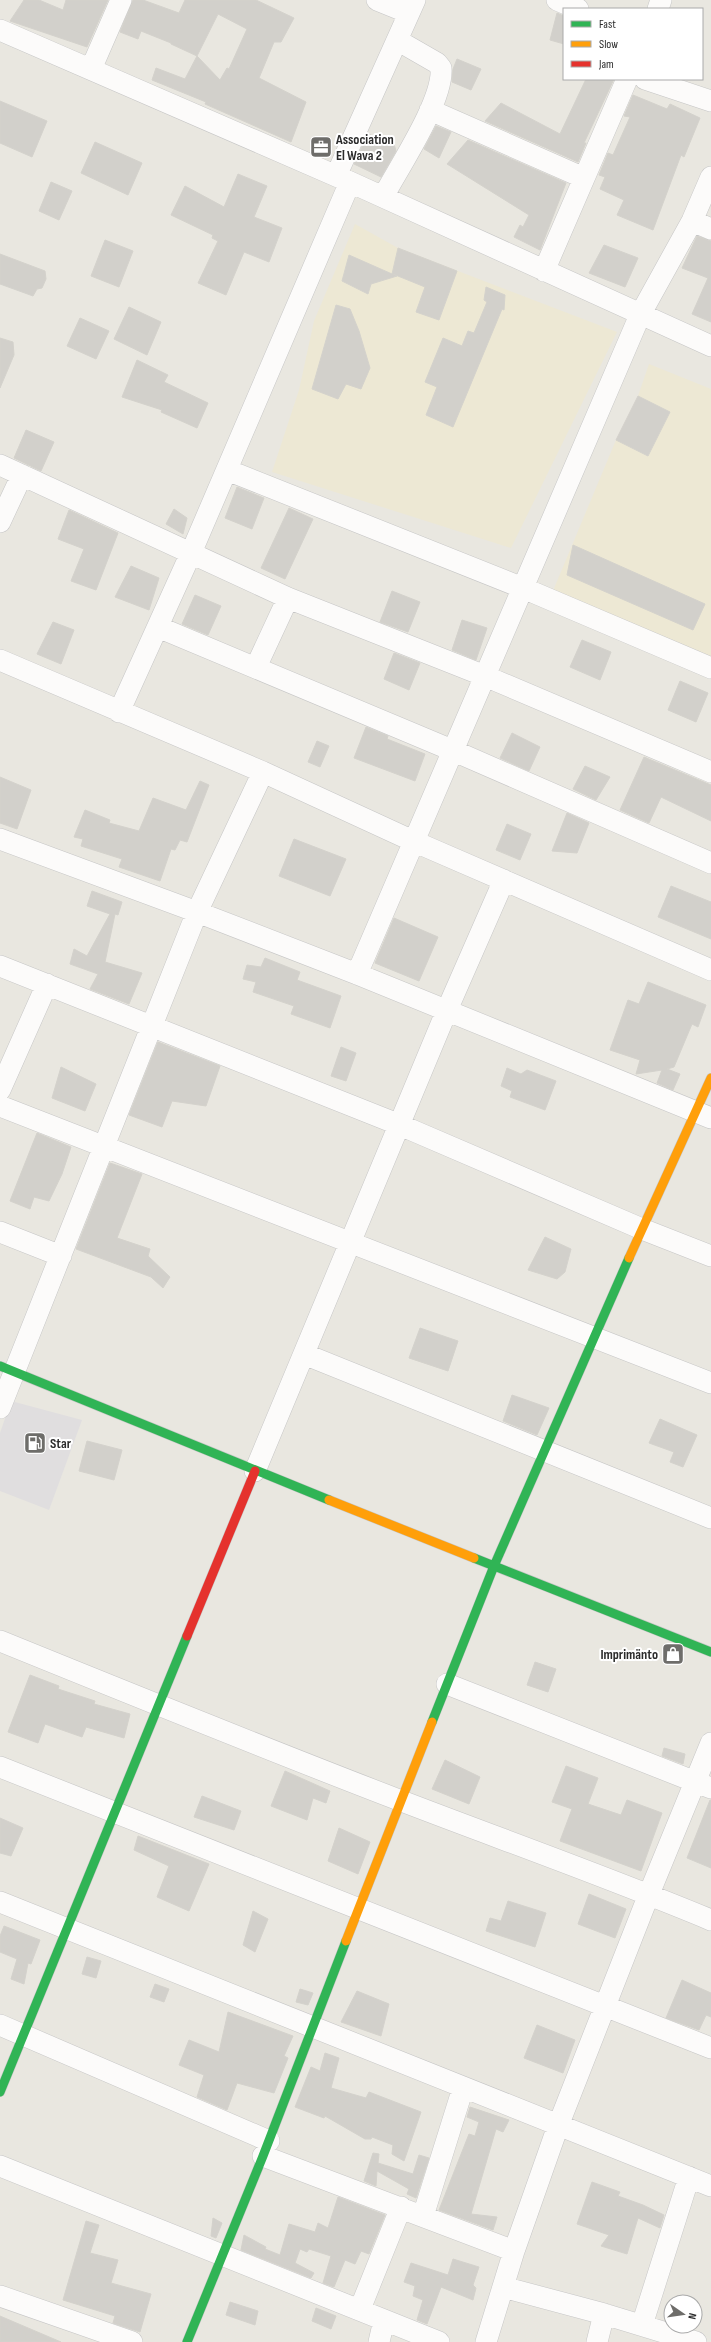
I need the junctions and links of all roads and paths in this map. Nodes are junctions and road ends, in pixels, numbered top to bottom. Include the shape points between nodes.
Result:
1 (121, 0) edge
2 (377, 0) edge
3 (557, 0) edge
4 (412, 7) edge
5 (576, 8) edge
6 (0, 30) edge
7 (397, 40) junction
8 (91, 69) junction
9 (627, 80) edge
10 (648, 80) edge
11 (711, 101) edge
12 (430, 110) junction
13 (711, 177) edge
14 (584, 178) junction
15 (343, 179) junction
16 (383, 197) junction
17 (702, 225) edge
18 (544, 271) junction
19 (640, 316) junction
20 (711, 346) edge
21 (0, 465) edge
22 (227, 470) junction
23 (22, 476) junction
24 (0, 522) edge
25 (191, 553) junction
26 (523, 588) junction
27 (288, 598) junction
28 (158, 627) junction
29 (0, 660) edge
30 (256, 667) junction
31 (711, 668) edge
32 (485, 676) junction
33 (119, 712) junction
34 (454, 751) junction
35 (263, 772) junction
36 (711, 772) edge
37 (0, 839) edge
38 (413, 841) junction
39 (711, 863) edge
40 (504, 880) junction
41 (197, 912) junction
42 (0, 966) edge
43 (711, 970) edge
44 (356, 974) junction
45 (47, 984) junction
46 (447, 1010) junction
47 (153, 1026) junction
48 (711, 1078) edge
49 (0, 1090) edge
50 (0, 1106) edge
51 (703, 1115) edge
52 (400, 1125) junction
53 (104, 1146) junction
54 (642, 1229) junction
55 (0, 1232) edge
56 (351, 1243) junction
57 (61, 1256) junction
58 (711, 1256) edge
59 (593, 1337) junction
60 (304, 1354) junction
61 (8, 1369) edge
62 (711, 1383) edge
63 (0, 1408) edge
64 (544, 1451) junction
65 (255, 1472) junction
66 (711, 1518) edge
67 (494, 1566) junction
68 (0, 1641) edge
69 (711, 1652) edge
70 (447, 1684) junction
71 (159, 1706) junction
72 (711, 1743) edge
73 (0, 1767) edge
74 (703, 1784) edge
75 (400, 1800) junction
76 (115, 1812) junction
77 (649, 1894) junction
78 (0, 1902) edge
79 (360, 1910) junction
80 (711, 1920) edge
81 (67, 1930) junction
82 (606, 2008) junction
83 (0, 2025) edge
84 (314, 2028) junction
85 (24, 2034) junction
86 (711, 2048) edge
87 (463, 2088) junction
88 (0, 2092) edge
89 (558, 2126) junction
90 (266, 2149) junction
91 (0, 2166) edge
92 (689, 2177) junction
93 (711, 2186) edge
94 (401, 2207) junction
95 (424, 2216) junction
96 (514, 2251) junction
97 (221, 2255) junction
98 (503, 2286) junction
99 (0, 2296) edge
100 (360, 2309) junction
101 (604, 2314) junction
102 (384, 2320) junction
103 (642, 2325) junction
104 (82, 2334) edge
105 (132, 2342) edge
106 (187, 2342) edge
107 (379, 2342) edge
108 (439, 2342) edge
109 (486, 2342) edge
110 (597, 2342) edge
111 (696, 2342) edge

1 - 8 street
2 - 4 street
3 - 5 street
4 - 7 street
6 - 8 street
7 - 12 street via 441,68 437,92
7 - 15 street
8 - 15 street
9 - 14 street
10 - 11 street
12 - 14 street
12 - 16 street
13 - 17 street
14 - 18 street
15 - 16 street
15 - 22 street
16 - 18 street
17 - 19 street
18 - 19 street
19 - 20 street
19 - 26 street
21 - 23 street
22 - 25 street
22 - 26 street
23 - 24 street
23 - 25 street
25 - 27 street
25 - 28 street
26 - 31 street
26 - 32 street
27 - 30 street
27 - 32 street
28 - 30 street
28 - 33 street
29 - 33 street
30 - 34 street
32 - 34 street
32 - 36 street
33 - 35 street
34 - 38 street
34 - 39 street
35 - 38 street
35 - 41 street
37 - 41 street
38 - 40 street
38 - 44 street
40 - 43 street
40 - 46 street
41 - 44 street
41 - 47 street
42 - 45 street
44 - 46 street
45 - 47 street
45 - 49 street
46 - 51 street
46 - 52 street
47 - 52 street
47 - 53 street
48 - 51 street
50 - 53 street
51 - 54 street
52 - 54 street
52 - 56 street
53 - 56 street
53 - 57 street
54 - 58 street
54 - 59 street
55 - 57 street
56 - 59 street
56 - 60 street
57 - 61 street
59 - 62 street
59 - 64 street
60 - 64 street
60 - 65 street
61 - 63 street
61 - 65 street
64 - 66 street
64 - 67 street
65 - 67 street
65 - 71 street
67 - 69 street
67 - 70 street
68 - 71 street
70 - 74 street
70 - 75 street
71 - 75 street
71 - 76 street
72 - 74 street
73 - 76 street
74 - 77 street
75 - 77 street
75 - 79 street
76 - 79 street
76 - 81 street
77 - 80 street
77 - 82 street
78 - 81 street
79 - 82 street
79 - 84 street
81 - 84 street
81 - 85 street
82 - 86 street
82 - 89 street
83 - 85 street
84 - 87 street
84 - 90 street
85 - 88 street
85 - 90 street
87 - 89 street
87 - 95 street
89 - 92 street
89 - 96 street
90 - 94 street
90 - 97 street
91 - 97 street
92 - 93 street
92 - 103 street
94 - 95 street
94 - 100 street
95 - 96 street
96 - 98 street
97 - 100 street
97 - 106 street
98 - 101 street
98 - 109 street
99 - 104 street
100 - 102 street
101 - 103 street
101 - 110 street
102 - 107 street
102 - 108 street
103 - 111 street
104 - 105 street

